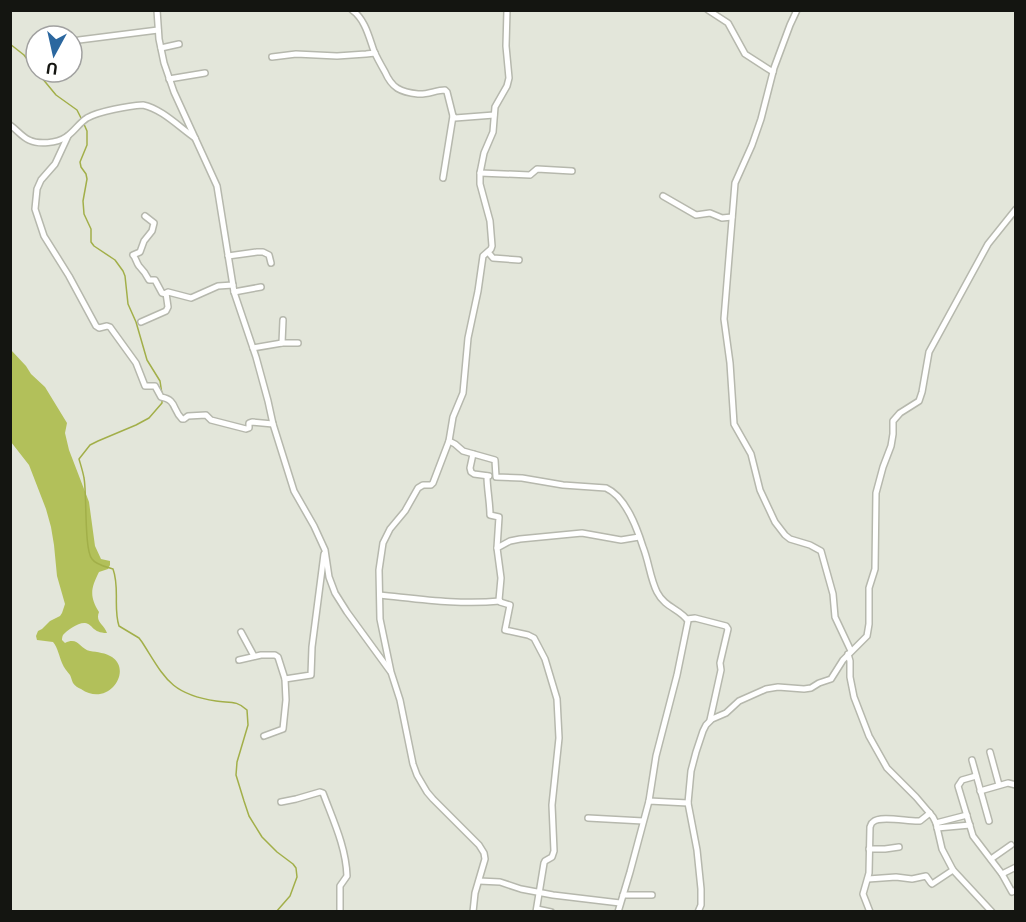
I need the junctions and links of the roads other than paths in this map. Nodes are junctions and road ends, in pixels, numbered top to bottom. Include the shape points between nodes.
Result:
1 (157, 10) edge
2 (352, 10) edge
3 (507, 10) edge
4 (708, 10) edge
5 (797, 10) edge
6 (158, 30) junction
7 (84, 39) edge
8 (179, 44) dead end
9 (161, 48) junction
10 (375, 52) junction
11 (272, 57) dead end
12 (773, 72) junction
13 (205, 73) dead end
14 (170, 79) junction
15 (494, 115) junction
16 (453, 116) junction
17 (10, 125) edge
18 (68, 136) junction
19 (196, 139) junction
20 (572, 171) dead end
21 (480, 173) junction
22 (443, 178) dead end
23 (663, 196) dead end
24 (1016, 209) edge
25 (145, 216) dead end
26 (732, 217) junction
27 (488, 252) junction
28 (228, 256) junction
29 (519, 260) dead end
30 (271, 263) dead end
31 (232, 285) junction
32 (261, 287) dead end
33 (234, 292) junction
34 (166, 294) junction
35 (283, 320) dead end
36 (141, 322) dead end
37 (298, 343) dead end
38 (282, 344) junction
39 (253, 348) junction
40 (273, 424) junction
41 (449, 441) junction
42 (473, 454) junction
43 (496, 474) junction
44 (487, 476) junction
45 (639, 537) junction
46 (497, 548) junction
47 (325, 550) junction
48 (380, 595) junction
49 (500, 601) junction
50 (687, 619) junction
51 (241, 632) dead end
52 (849, 653) junction
53 (254, 656) junction
54 (239, 660) dead end
55 (391, 672) junction
56 (285, 679) junction
57 (709, 722) junction
58 (264, 736) dead end
59 (990, 752) dead end
60 (972, 760) dead end
61 (976, 776) junction
62 (999, 785) junction
63 (1016, 785) edge
64 (980, 791) junction
65 (649, 801) junction
66 (281, 802) dead end
67 (688, 802) junction
68 (930, 813) junction
69 (967, 815) junction
70 (588, 818) dead end
71 (643, 821) junction
72 (989, 821) dead end
73 (936, 825) junction
74 (970, 825) junction
75 (1011, 845) dead end
76 (899, 847) dead end
77 (869, 849) junction
78 (992, 859) junction
79 (1016, 867) edge
80 (953, 870) junction
81 (1002, 874) junction
82 (868, 879) junction
83 (479, 882) junction
84 (1016, 890) edge
85 (540, 893) junction
86 (623, 895) junction
87 (652, 895) dead end
88 (620, 903) junction
89 (537, 910) edge
90 (340, 912) edge
91 (473, 912) edge
92 (551, 912) edge
93 (618, 912) edge
94 (698, 912) edge
95 (870, 912) edge
96 (992, 912) edge

1 - 6 street
2 - 10 street via 364,24
3 - 15 street via 509,78
4 - 12 street via 728,23 745,54
5 - 12 street
6 - 7 street
6 - 9 street
8 - 9 street
9 - 14 street
10 - 11 street
10 - 16 street via 392,86 419,94 446,90
12 - 26 street via 761,119 735,183
13 - 14 street
14 - 19 street
15 - 16 street
15 - 21 street via 492,137
16 - 22 street
17 - 18 street via 32,141 50,142
18 - 19 street via 95,115 142,105 170,119
18 - 40 street via 37,189 34,203 44,236 96,326 110,327 136,363 145,386 155,386 183,419 206,416 246,429 252,422
19 - 28 street via 218,186
20 - 21 street via 537,169 530,175
21 - 27 street via 493,242
23 - 26 street via 696,215
24 - 52 street via 988,244 929,352 919,401 893,421 891,446 876,493 875,569 869,588 867,636
25 - 34 street via 154,223 152,231 140,252 133,255 148,279 155,280
26 - 52 street via 724,319 734,424 751,454 760,489 775,522 790,539 821,550 835,617
27 - 29 street via 493,258
27 - 41 street via 483,256 463,393
28 - 30 street via 263,252 269,255
28 - 31 street
31 - 33 street
31 - 34 street via 218,286 191,298
32 - 33 street
33 - 39 street
34 - 36 street via 166,311
35 - 38 street
37 - 38 street
38 - 39 street
39 - 40 street
40 - 47 street via 294,491
41 - 42 street
41 - 48 street via 432,485 418,488 383,543
42 - 43 street via 495,460
42 - 44 street via 471,472
43 - 44 street
43 - 45 street via 613,491 624,504
44 - 46 street via 490,515 499,517
45 - 46 street via 616,540 582,533 520,540
45 - 50 street via 660,597
46 - 49 street
47 - 55 street via 328,577 335,592
47 - 56 street via 311,674
48 - 49 street via 453,603
48 - 55 street via 380,619
49 - 85 street via 510,605 505,630 531,636 537,642 557,699 554,851 545,861
50 - 57 street via 697,618 728,629
50 - 65 street
51 - 53 street
52 - 57 street via 831,679 811,688 766,689 742,699
52 - 68 street via 854,697 869,736 890,772
53 - 54 street
53 - 56 street via 277,656
55 - 83 street via 417,776 484,853
56 - 58 street via 283,729
57 - 67 street via 691,771
59 - 62 street
60 - 61 street
61 - 64 street
61 - 69 street via 962,780 958,786
62 - 63 street
62 - 64 street
64 - 72 street
65 - 67 street
65 - 71 street
66 - 90 street via 323,793 346,860
67 - 94 street via 701,889
68 - 73 street
68 - 77 street via 920,821 874,820
69 - 73 street
69 - 74 street
70 - 71 street
71 - 86 street
73 - 74 street
73 - 80 street
74 - 78 street via 973,836
75 - 78 street
76 - 77 street
77 - 82 street
78 - 81 street
79 - 81 street
80 - 82 street via 932,884 926,876
80 - 96 street
81 - 84 street via 1012,892
82 - 95 street via 863,890
83 - 85 street via 500,882
83 - 91 street
85 - 88 street
85 - 89 street
86 - 87 street
86 - 88 street
88 - 93 street
89 - 92 street

